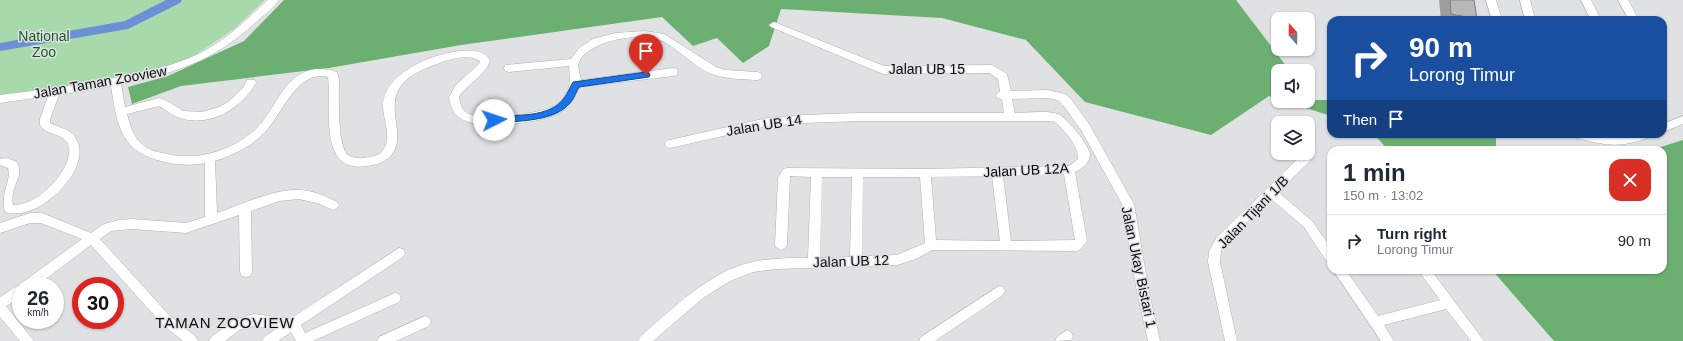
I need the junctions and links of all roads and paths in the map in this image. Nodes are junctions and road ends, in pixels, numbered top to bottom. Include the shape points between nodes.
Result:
1 (274, 0) edge
2 (1491, 0) edge
3 (1525, 0) edge
4 (1586, 0) edge
5 (1623, 0) edge
6 (1496, 16) edge
7 (1529, 16) edge
8 (1594, 16) edge
9 (1632, 16) edge
10 (774, 25) dead end
11 (574, 62) junction
12 (509, 68) dead end
13 (673, 72) dead end
14 (757, 76) dead end
15 (116, 82) junction
16 (251, 83) dead end
17 (576, 84) junction
18 (55, 92) junction
19 (1004, 95) junction
20 (0, 99) edge
21 (120, 112) junction
22 (859, 117) joint
23 (1006, 117) junction
24 (1683, 120) edge
25 (1667, 126) edge
26 (1593, 138) edge
27 (1636, 138) edge
28 (670, 144) dead end
29 (210, 159) junction
30 (1304, 160) edge
31 (4, 162) dead end
32 (1069, 170) junction
33 (817, 172) junction
34 (997, 172) junction
35 (858, 173) junction
36 (925, 173) junction
37 (1270, 193) junction
38 (333, 204) dead end
39 (245, 208) junction
40 (211, 218) junction
41 (0, 228) edge
42 (92, 238) junction
43 (781, 245) dead end
44 (931, 245) junction
45 (1006, 246) junction
46 (1327, 252) edge
47 (400, 253) dead end
48 (856, 260) junction
49 (814, 262) junction
50 (246, 272) dead end
51 (1342, 274) edge
52 (1427, 274) edge
53 (39, 277) edge
54 (999, 291) dead end
55 (12, 296) edge
56 (395, 298) dead end
57 (1449, 302) junction
58 (0, 304) edge
59 (0, 308) edge
60 (425, 322) dead end
61 (1375, 322) junction
62 (291, 325) junction
63 (302, 340) edge
64 (28, 341) edge
65 (192, 341) edge
66 (215, 341) edge
67 (268, 341) edge
68 (383, 341) edge
69 (644, 341) edge
70 (925, 341) edge
71 (1154, 341) edge
72 (1231, 341) edge
73 (1388, 341) edge
74 (1478, 341) edge

1 - 15 street, Jalan Taman Zooview via 223,44 198,59 175,68
2 - 6 street
3 - 7 street
4 - 8 street
5 - 9 street
10 - 19 street, Jalan UB 15 via 883,70 992,69 1003,77
11 - 12 street
11 - 14 street via 590,45 603,40 652,33 661,36 712,70 725,74
11 - 17 street
13 - 17 street
15 - 18 street, Jalan Taman Zooview
15 - 21 street
16 - 21 street via 248,91 234,104 207,115 182,115 159,102
17 - 29 street via 566,102 553,112 533,117 481,120 466,116 458,110 454,97 464,81 484,65 485,60 475,54 466,54 432,61 400,79 393,88 389,99 392,144 383,157 362,163 345,158 338,146 333,75 314,73 298,81 260,132 245,144
18 - 20 street, Jalan Taman Zooview
18 - 31 street via 44,126 68,137 73,143 74,153 64,177 41,202 18,210 9,209 6,204 6,193 15,172 13,165
19 - 23 street, Jalan UB 15
19 - 71 street, Jalan Ukay Bistari 1 via 1056,96 1067,102 1086,127 1128,204
21 - 29 street via 134,144 147,154 168,160
22 - 23 street, Jalan UB 12A
22 - 28 street, Jalan UB 14 via 767,122
23 - 32 street, Jalan UB 12A via 1060,118 1085,156 1080,165
24 - 25 street
26 - 27 street via 1610,142
29 - 40 street
30 - 37 street, Jalan Tijani 1/B
32 - 34 street, Jalan UB 12A
32 - 45 street, Jalan UB 12 via 1080,244
33 - 35 street, Jalan UB 12A
33 - 43 street, Jalan UB 12A via 787,172 784,178
33 - 49 street
34 - 36 street, Jalan UB 12A
34 - 45 street
35 - 36 street, Jalan UB 12A
35 - 48 street
36 - 44 street
37 - 46 street via 1308,224
37 - 72 street, Jalan Tijani 1/B via 1221,240 1215,251 1214,262
38 - 39 street via 318,197 298,193 286,194
39 - 40 street
39 - 50 street
40 - 42 street via 186,228 119,225 108,228
41 - 42 street via 30,218 42,218
42 - 53 street
42 - 65 street via 166,320
44 - 45 street, Jalan UB 12
44 - 48 street, Jalan UB 12 via 897,260
47 - 62 street
48 - 49 street, Jalan UB 12
49 - 69 street, Jalan UB 12 via 752,267 726,277 699,294
51 - 61 street
52 - 57 street
54 - 70 street
55 - 58 street
56 - 63 street
57 - 61 street
57 - 74 street
59 - 64 street
60 - 68 street
61 - 73 street
62 - 63 street via 298,330
62 - 66 street via 254,320 238,324
62 - 67 street

